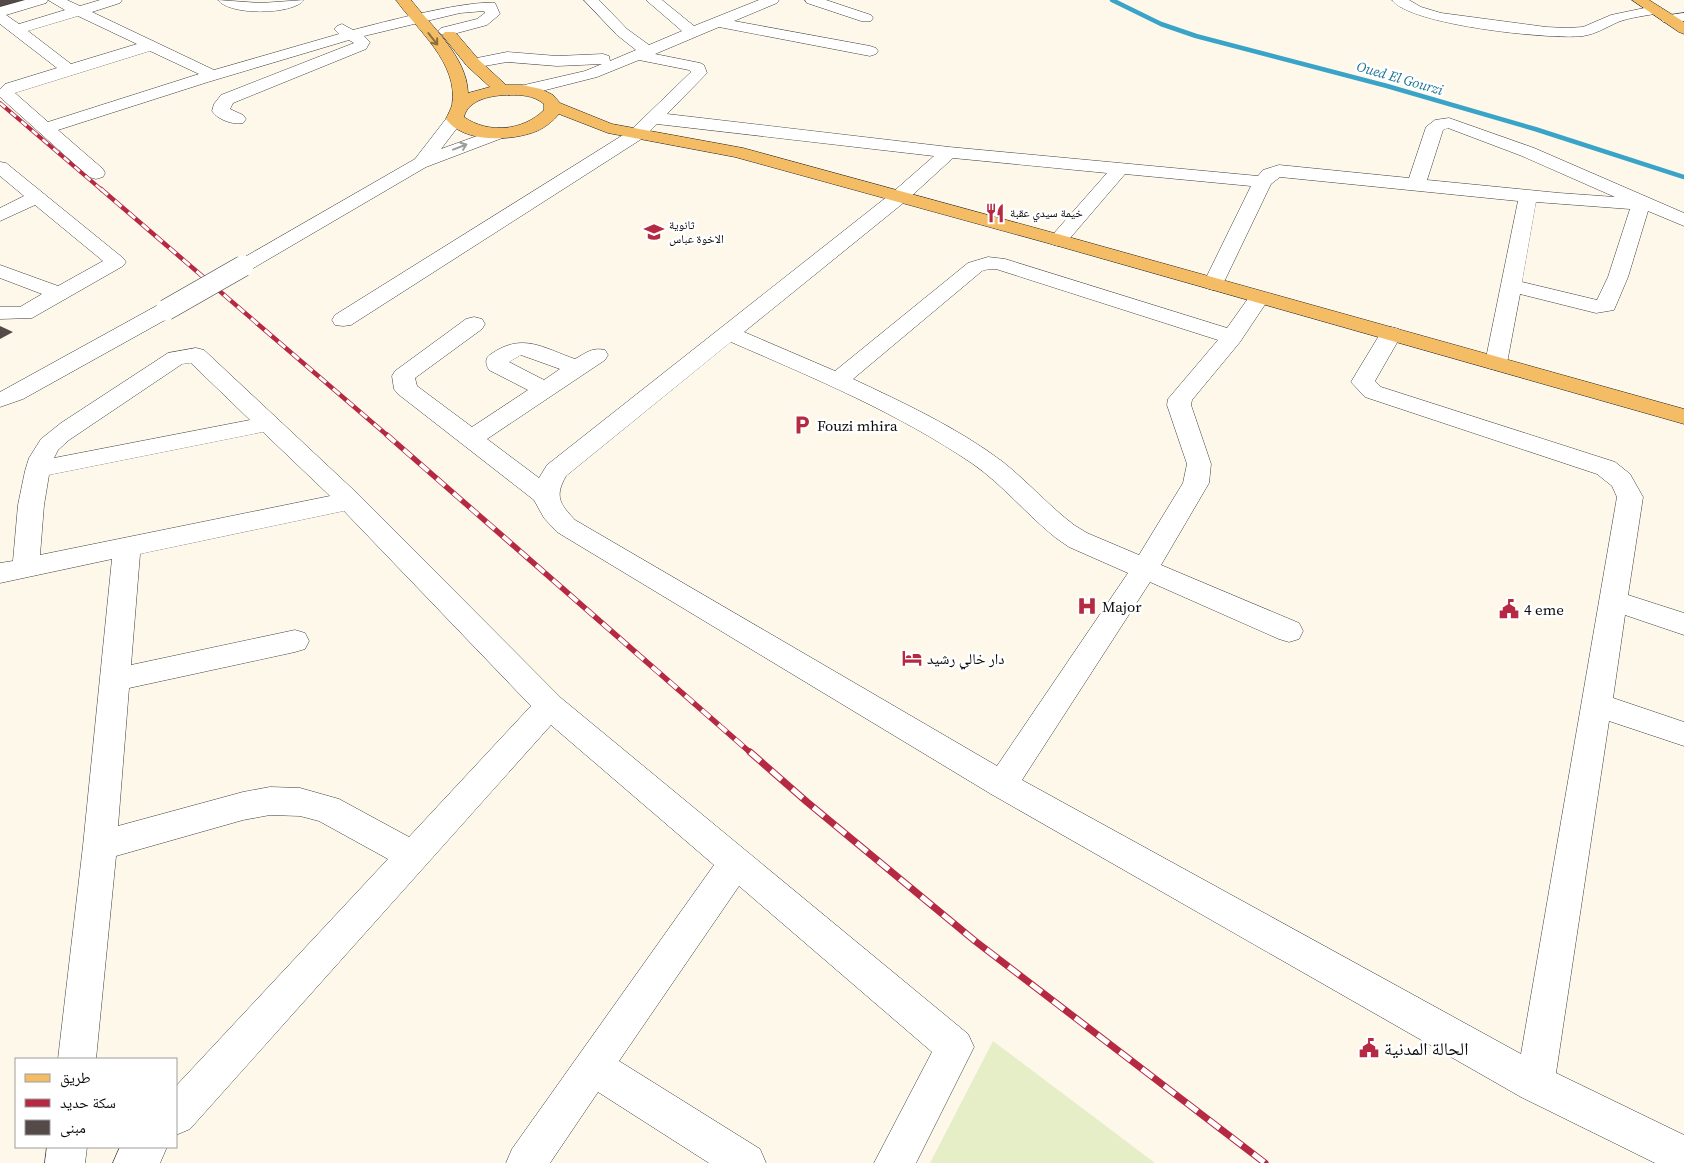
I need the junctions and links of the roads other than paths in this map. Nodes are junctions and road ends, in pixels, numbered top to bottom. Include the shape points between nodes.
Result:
1 (41, 0) edge
2 (56, 0) edge
3 (115, 0) edge
4 (225, 0) edge
5 (297, 0) edge
6 (591, 0) edge
7 (653, 0) edge
8 (812, 0) edge
9 (1398, 0) edge
10 (1639, 0) edge
11 (768, 1) edge
12 (415, 5) edge
13 (1654, 10) junction
14 (79, 11) junction
15 (0, 12) edge
16 (0, 18) edge
17 (866, 18) dead end
18 (1684, 18) edge
19 (1668, 19) junction
20 (717, 22) junction
21 (340, 26) junction
22 (1684, 29) edge
23 (17, 30) junction
24 (446, 31) junction
25 (692, 32) junction
26 (152, 45) junction
27 (870, 51) dead end
28 (638, 55) junction
29 (473, 63) junction
30 (70, 70) junction
31 (208, 72) junction
32 (591, 74) junction
33 (3, 87) edge
34 (502, 90) junction
35 (526, 90) junction
36 (553, 104) junction
37 (458, 112) junction
38 (653, 118) junction
39 (237, 119) dead end
40 (608, 128) junction
41 (45, 129) junction
42 (520, 130) junction
43 (758, 130) junction
44 (499, 133) junction
45 (637, 134) junction
46 (737, 152) junction
47 (949, 152) junction
48 (420, 163) junction
49 (1121, 168) junction
50 (2, 172) edge
51 (96, 173) dead end
52 (1263, 182) junction
53 (1416, 186) junction
54 (900, 196) junction
55 (1528, 196) junction
56 (36, 197) junction
57 (1642, 202) junction
58 (0, 215) edge
59 (1684, 220) edge
60 (1058, 240) junction
61 (0, 271) edge
62 (1213, 284) junction
63 (1511, 285) junction
64 (60, 294) junction
65 (1259, 297) junction
66 (0, 313) edge
67 (343, 320) dead end
68 (474, 324) dead end
69 (730, 334) junction
70 (1391, 334) junction
71 (1232, 337) junction
72 (1496, 363) junction
73 (837, 381) junction
74 (545, 390) junction
75 (5, 401) edge
76 (1684, 417) edge
77 (268, 424) junction
78 (70, 428) junction
79 (471, 439) junction
80 (127, 452) junction
81 (38, 469) junction
82 (546, 496) junction
83 (350, 501) junction
84 (127, 547) junction
85 (26, 567) junction
86 (1144, 570) junction
87 (0, 573) edge
88 (1613, 601) junction
89 (1684, 624) edge
90 (1289, 631) dead end
91 (294, 640) dead end
92 (114, 680) junction
93 (1596, 704) junction
94 (550, 706) junction
95 (1684, 734) edge
96 (1002, 785) junction
97 (100, 846) junction
98 (412, 855) junction
99 (736, 862) junction
100 (77, 1058) edge
101 (593, 1067) junction
102 (1535, 1083) junction
103 (178, 1113) edge
104 (67, 1148) edge
105 (147, 1148) edge
106 (1684, 1156) edge
107 (65, 1163) edge
108 (133, 1163) edge
109 (526, 1163) edge
110 (746, 1163) edge
111 (894, 1163) edge

1 - 15 street
2 - 14 street
3 - 14 street
4 - 5 street via 252,6
6 - 28 street via 622,32
7 - 25 street
8 - 17 street
9 - 13 street via 1416,10 1440,17 1567,33 1586,31 1616,18
10 - 13 main road
11 - 20 street
12 - 21 street
12 - 24 main road
12 - 24 street via 466,2 490,6 493,14 488,19
12 -> 37 main road via 455,68 461,89
13 - 19 main road
14 - 23 street
14 - 26 street
16 - 23 street
18 - 19 street
19 - 22 main road
20 - 25 street
20 - 27 street
21 - 31 street via 265,47
21 - 39 street via 362,42 361,46 227,99 221,111
23 - 30 street
24 - 29 main road
25 - 28 street
26 - 30 street
26 - 31 street
28 - 29 street via 557,61 507,57
28 - 32 street
28 - 38 street via 700,70
29 - 34 main road
30 - 33 street
31 - 41 street
32 - 35 street
32 - 36 street
33 - 41 street via 5,93
34 - 35 main road
34 - 37 main road via 471,98
35 - 36 main road via 547,97
36 - 40 main road
36 - 42 main road via 552,111 542,122
37 - 44 main road via 463,127
37 - 48 street
38 - 43 street
38 - 45 street
40 - 42 main road
40 - 45 main road
41 - 51 street
42 - 44 main road
43 - 46 street
43 - 47 street
48 -> 44 street
45 - 46 main road
45 - 67 street
46 - 54 main road
47 - 49 street
47 - 54 street
48 - 75 street, bridge
49 - 52 street
49 - 60 street
50 - 56 street
52 - 53 street via 1270,174 1285,171
52 - 62 street
53 - 55 street
53 - 57 street via 1435,127 1449,123 1528,152
54 - 60 main road
54 - 69 street
55 - 57 street
55 - 63 street
56 - 58 street
56 - 64 street via 116,262
57 - 59 street
57 - 63 street via 1606,305 1596,307
60 - 62 main road
61 - 64 street
62 - 65 main road
63 - 72 street
64 - 66 street via 24,313
65 - 70 main road
65 - 71 street
68 - 79 street via 403,376 406,390
69 - 73 street
69 - 82 street via 556,471 546,487
70 - 72 main road
70 - 88 street via 1364,382 1373,392 1606,468 1626,485 1630,498
71 - 73 street via 998,263 988,263 975,267
71 - 86 street via 1180,399 1179,405 1199,464 1198,474 1196,483
72 - 76 main road
73 - 86 street via 941,432 1023,492 1065,532
74 - 74 street via 588,361 523,348 497,360 497,365
74 - 79 street
77 - 78 street via 196,355 190,355 176,358
77 - 80 street
77 - 83 street
78 - 80 street
78 - 81 street via 46,449
79 - 82 street
80 - 81 street
81 - 85 street via 28,526
82 - 96 street via 550,509 566,526
83 - 84 street
83 - 94 street
84 - 85 street
84 - 92 street
85 - 87 street
86 - 90 street
86 - 96 street
88 - 89 street
88 - 93 street
91 - 92 street
92 - 97 street
93 - 95 street
93 - 102 street
94 - 98 street
94 - 99 street
96 - 102 street
97 - 98 street via 270,801 300,802 327,809
97 - 100 street
98 - 103 street
99 - 101 street
99 - 111 street via 956,1047
101 - 109 street
101 - 110 street
102 - 106 street
104 - 107 street
105 - 108 street

